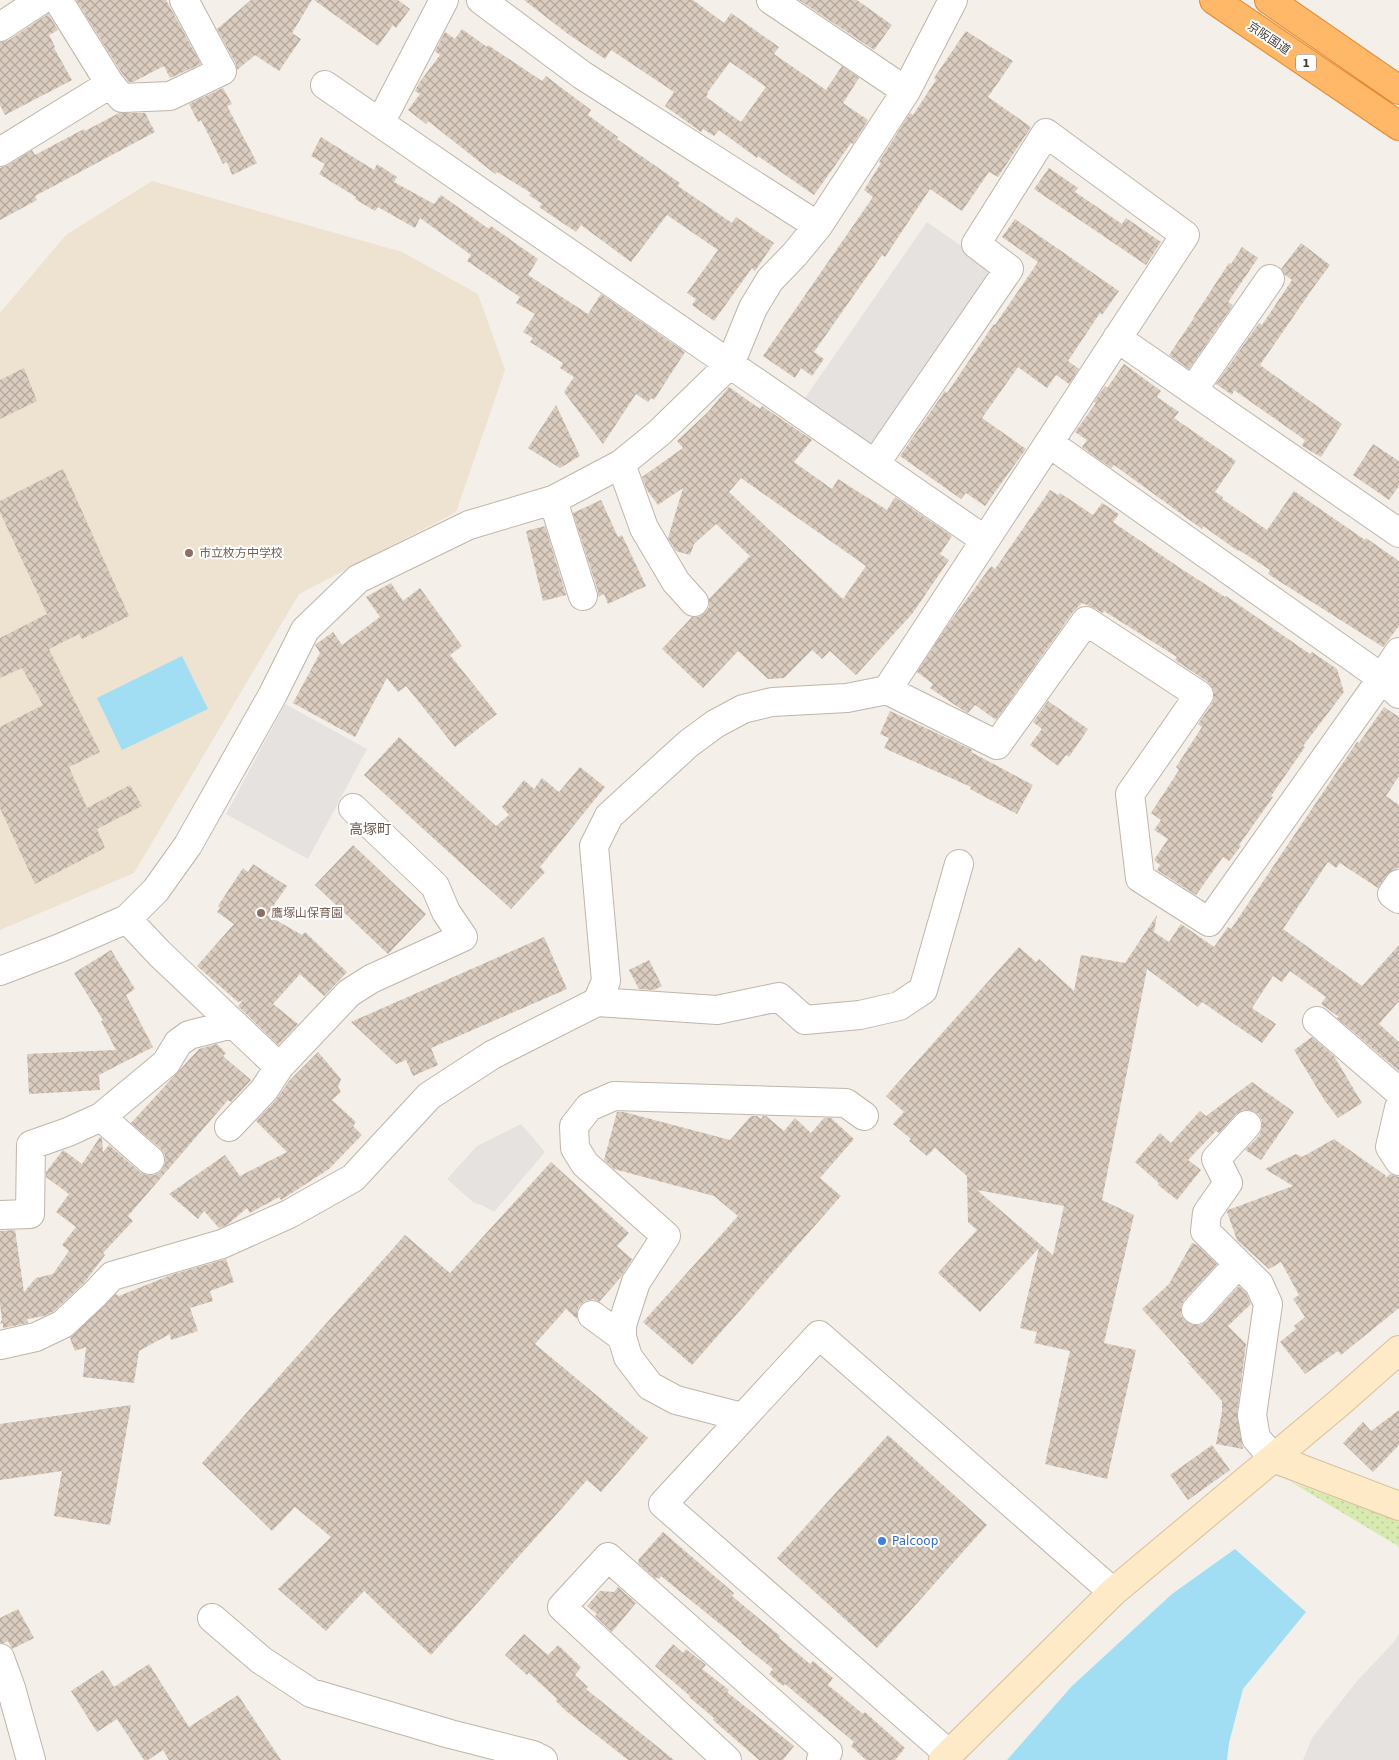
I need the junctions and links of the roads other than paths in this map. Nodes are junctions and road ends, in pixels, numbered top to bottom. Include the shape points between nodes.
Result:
1 (41, 0) edge
2 (58, 0) edge
3 (184, 0) edge
4 (444, 0) edge
5 (481, 0) edge
6 (771, 0) edge
7 (953, 0) edge
8 (1214, 0) edge
9 (1269, 0) edge
10 (0, 27) edge
11 (110, 84) junction
12 (325, 85) dead end
13 (1399, 90) edge
14 (906, 91) junction
15 (380, 123) junction
16 (1399, 126) edge
17 (0, 152) edge
18 (818, 226) junction
19 (1270, 279) dead end
20 (1117, 338) junction
21 (730, 364) junction
22 (1193, 390) junction
23 (1048, 443) junction
24 (621, 464) junction
25 (875, 464) junction
26 (553, 500) junction
27 (1399, 533) edge
28 (986, 540) junction
29 (583, 596) dead end
30 (694, 602) dead end
31 (1399, 652) edge
32 (1390, 686) edge
33 (888, 690) junction
34 (353, 808) dead end
35 (959, 864) dead end
36 (1399, 884) edge
37 (1399, 899) edge
38 (127, 919) junction
39 (0, 971) edge
40 (597, 1002) junction
41 (1318, 1021) dead end
42 (233, 1024) junction
43 (279, 1067) junction
44 (1399, 1092) edge
45 (1399, 1108) edge
46 (864, 1116) dead end
47 (101, 1117) junction
48 (1247, 1125) dead end
49 (230, 1127) dead end
50 (150, 1160) dead end
51 (1399, 1161) edge
52 (0, 1215) edge
53 (1238, 1264) junction
54 (1196, 1310) dead end
55 (592, 1315) dead end
56 (622, 1337) junction
57 (0, 1345) edge
58 (1399, 1350) edge
59 (742, 1417) junction
60 (1273, 1458) junction
61 (1399, 1506) edge
62 (1113, 1592) junction
63 (212, 1618) dead end
64 (0, 1658) edge
65 (718, 1757) edge
66 (946, 1757) edge
67 (29, 1759) edge
68 (543, 1760) edge
69 (821, 1760) edge

1 - 10 street
2 - 11 street
3 - 11 street via 222,71 170,96 122,98
4 - 15 street
5 - 18 street via 582,75
6 - 14 street
7 - 14 street
8 - 16 highway, 京阪国道 / 1
9 - 13 highway, 1
11 - 17 street
12 - 15 street
14 - 18 street
15 - 21 street
18 - 21 street via 770,280 753,308
19 - 22 street
20 - 22 street
20 - 23 street
20 - 25 street via 1185,234 1046,133 976,244 1009,269
21 - 24 street via 660,433
21 - 25 street
22 - 27 street
23 - 28 street
23 - 32 street
24 - 26 street
24 - 30 street via 644,528 676,582
25 - 28 street
26 - 29 street
26 - 38 street via 469,525 358,579 305,630 272,696 188,845 156,890
28 - 33 street
31 - 32 street
32 - 33 street via 1209,922 1140,878 1130,794 1199,694 1086,621 997,745
33 - 40 street via 847,698 772,702 743,709 688,744 609,816 594,846 606,982
34 - 43 street via 435,886 446,912 463,938 370,979 349,993
35 - 40 street via 923,990 899,1006 860,1015 805,1020 779,996 718,1010
36 - 37 street via 1392,894
38 - 39 street
38 - 42 street
40 - 57 street via 492,1055 429,1096 353,1178 289,1214 222,1244 112,1276 63,1324 36,1337
41 - 44 street
42 - 43 street
42 - 47 street via 190,1034 178,1043 166,1063
43 - 49 street via 264,1090
45 - 51 street via 1390,1147
46 - 56 street via 846,1103 614,1096 589,1107 574,1126 575,1148 585,1164 666,1236 636,1282 622,1325
47 - 50 street
47 - 52 street via 31,1145 30,1214
48 - 53 street via 1216,1159 1228,1183 1207,1213 1205,1231
53 - 54 street
53 - 60 street via 1259,1284 1268,1304 1252,1415 1256,1438
55 - 56 street
56 - 59 street via 628,1357 650,1386 676,1400
58 - 60 street
59 - 62 street via 819,1335
59 - 66 street via 663,1504
60 - 61 street
60 - 62 street
62 - 66 street
63 - 68 street via 262,1660 311,1693
64 - 67 street
65 - 69 street via 562,1607 608,1557 828,1752

